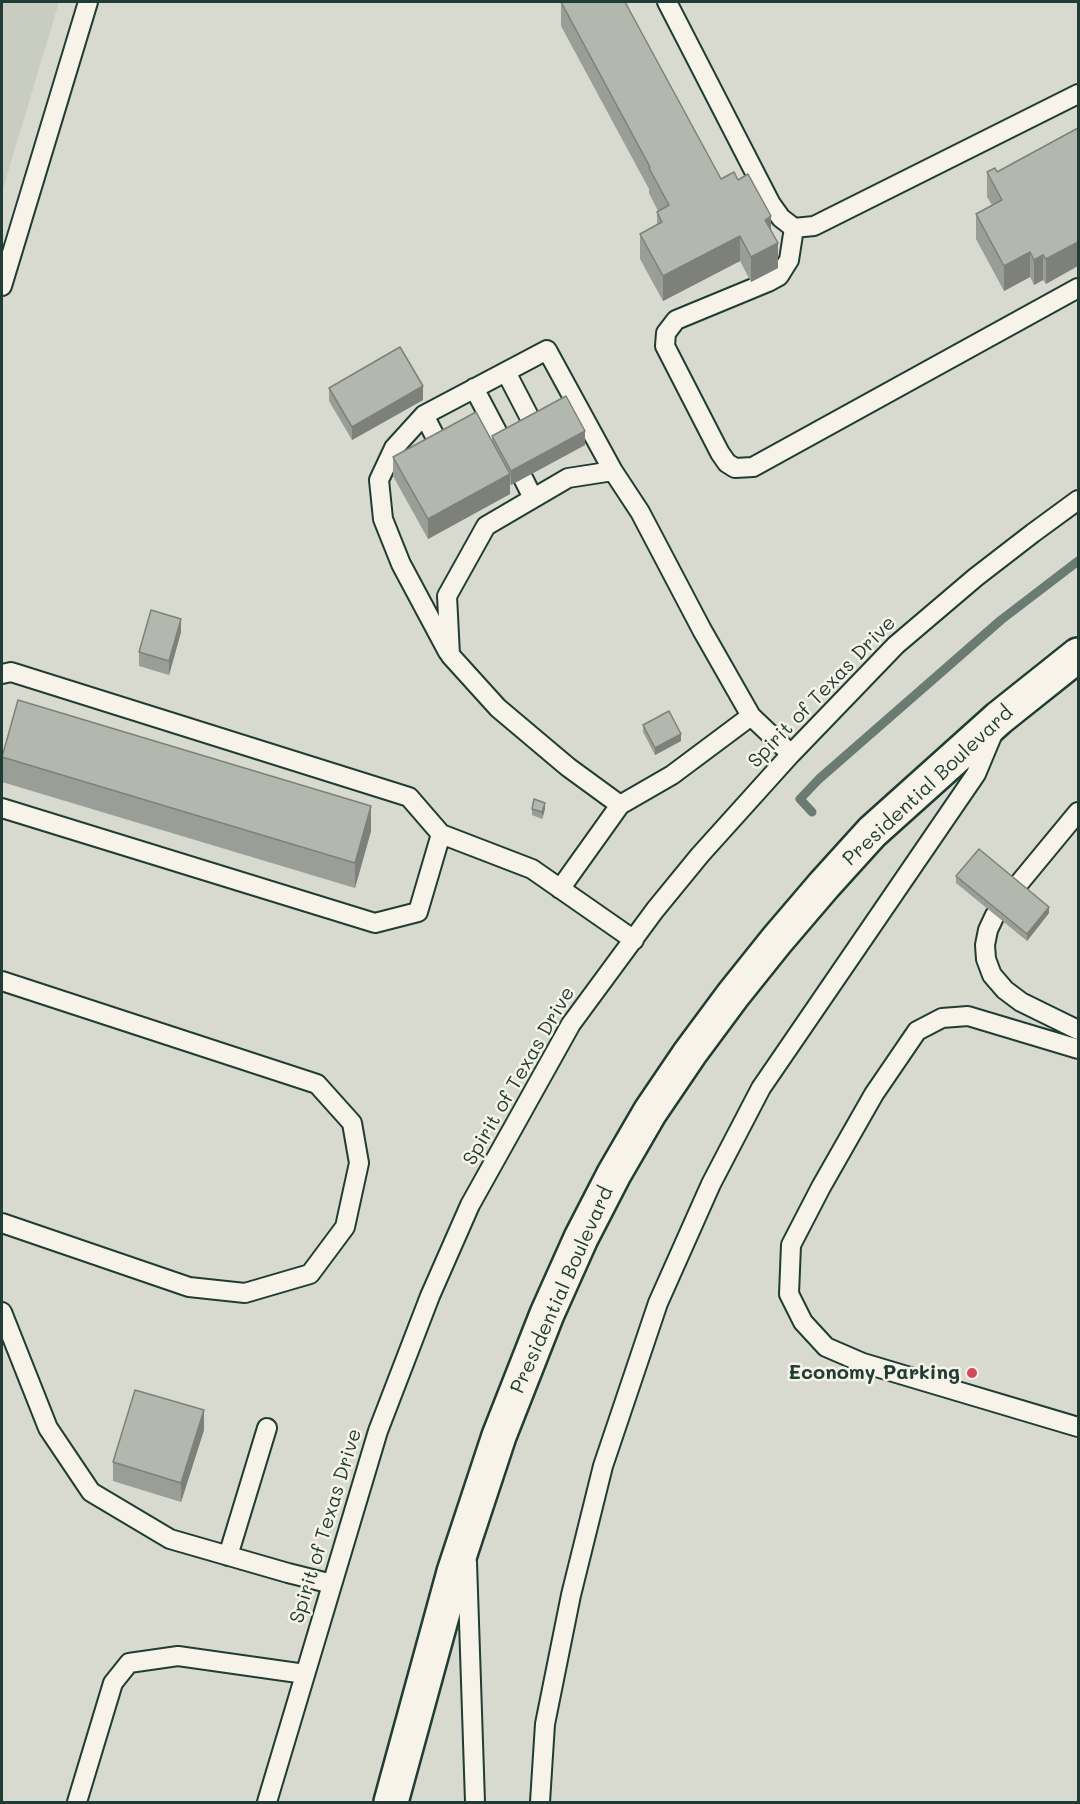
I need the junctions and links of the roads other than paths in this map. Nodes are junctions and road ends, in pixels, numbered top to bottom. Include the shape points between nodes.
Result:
1 (88, 2) edge
2 (667, 2) edge
3 (1078, 94) edge
4 (794, 228) junction
5 (2, 286) edge
6 (1078, 288) edge
7 (506, 372) junction
8 (474, 388) junction
9 (424, 415) junction
10 (534, 426) edge
11 (503, 443) edge
12 (441, 450) edge
13 (554, 461) edge
14 (613, 471) junction
15 (523, 478) edge
16 (564, 480) junction
17 (533, 498) junction
18 (1078, 500) edge
19 (475, 513) edge
20 (484, 530) junction
21 (450, 655) junction
22 (1078, 655) edge
23 (2, 674) edge
24 (752, 716) junction
25 (999, 718) junction
26 (790, 754) junction
27 (620, 805) junction
28 (2, 808) edge
29 (1078, 812) edge
30 (441, 834) junction
31 (1016, 887) edge
32 (560, 889) junction
33 (995, 915) edge
34 (634, 940) junction
35 (2, 981) edge
36 (1078, 1030) edge
37 (1078, 1049) edge
38 (2, 1223) edge
39 (2, 1312) edge
40 (1078, 1427) edge
41 (267, 1428) dead end
42 (466, 1536) junction
43 (228, 1556) junction
44 (332, 1584) junction
45 (305, 1674) junction
46 (76, 1803) edge
47 (267, 1803) edge
48 (391, 1803) edge
49 (475, 1803) edge
50 (540, 1803) edge

1 - 5 lane
2 - 4 lane via 771,204
3 - 4 lane via 814,226
4 - 6 lane via 789,260 779,276 676,320 666,333 665,346 720,453 735,468 753,467
7 - 8 lane
7 - 10 lane
7 - 14 lane via 547,350
8 - 9 lane
8 - 11 lane
9 - 12 lane
9 - 21 lane via 394,448 379,480 383,519 400,564
13 - 16 lane
14 - 16 lane
14 - 24 lane via 640,512
15 - 17 lane
16 - 17 lane
17 - 20 lane
18 - 26 lane, Spirit of Texas Drive via 976,577 896,645
19 - 20 lane
20 - 21 lane via 447,596
21 - 27 lane via 498,708
22 - 25 main road, Presidential Boulevard
23 - 30 lane via 11,672 409,797
24 - 26 lane
24 - 27 lane via 672,775
25 - 42 main road, Presidential Boulevard via 872,832 824,885 733,995 650,1112 580,1238 547,1314 499,1436
25 - 50 lane via 976,774 761,1088 711,1184 658,1303 603,1466 574,1584 545,1724
26 - 34 lane, Spirit of Texas Drive via 700,855
27 - 32 lane
28 - 30 lane via 375,922 418,912
29 - 31 lane
30 - 32 lane via 532,869
32 - 34 lane
33 - 36 lane via 985,945 992,975 1021,1002
34 - 44 lane, Spirit of Texas Drive via 572,1024 470,1205 378,1431
35 - 38 lane via 317,1084 352,1123 359,1163 345,1227 310,1274 245,1293 189,1287
37 - 40 lane via 968,1016 942,1018 917,1032 874,1094 791,1245 789,1294 803,1322 826,1347 863,1363
39 - 43 lane via 48,1428 92,1492 170,1539
41 - 43 lane
42 - 48 main road, Presidential Boulevard
42 - 49 lane
43 - 44 lane
44 - 45 lane, Spirit of Texas Drive
45 - 46 lane via 178,1656 129,1663 113,1683
45 - 47 lane, Spirit of Texas Drive

